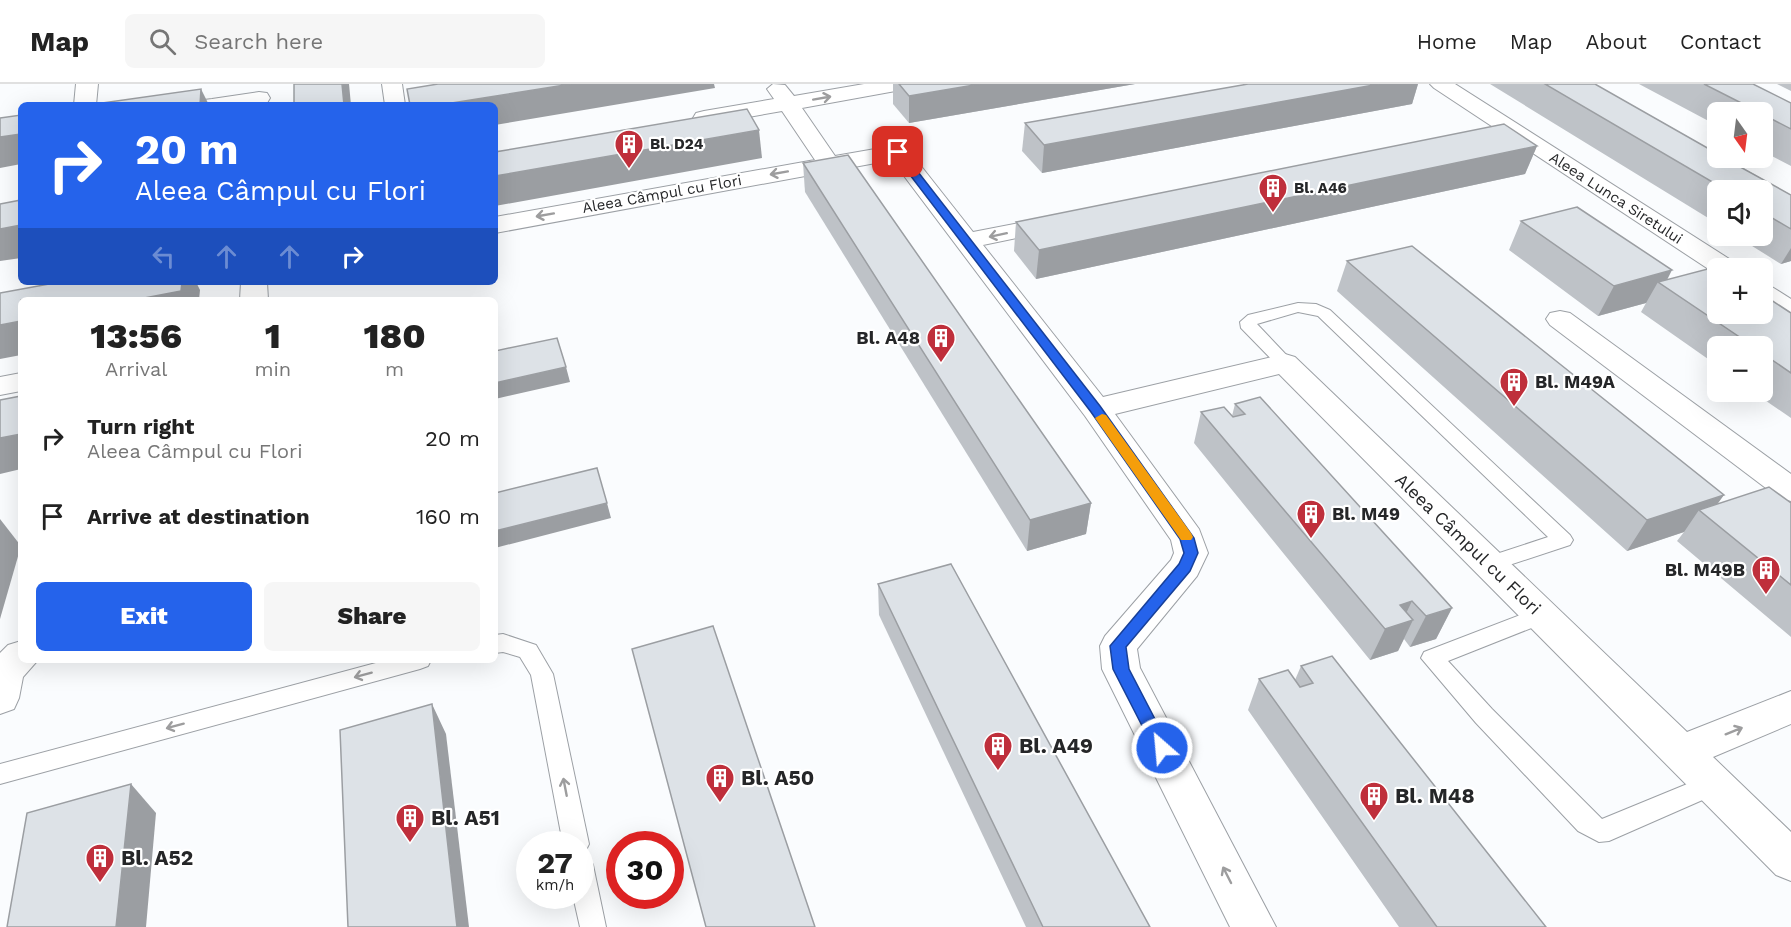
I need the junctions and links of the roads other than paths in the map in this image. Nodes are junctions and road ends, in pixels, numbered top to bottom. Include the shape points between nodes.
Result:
1 (87, 84) edge
2 (392, 84) edge
3 (774, 84) edge
4 (901, 84) edge
5 (1441, 84) edge
6 (259, 96) edge
7 (85, 102) edge
8 (228, 102) edge
9 (395, 102) edge
10 (788, 104) junction
11 (682, 122) edge
12 (1508, 127) junction
13 (1472, 134) edge
14 (829, 164) junction
15 (1085, 216) edge
16 (498, 224) edge
17 (968, 241) junction
18 (1710, 258) edge
19 (1773, 300) edge
20 (1791, 311) edge
21 (1560, 318) dead end
22 (1285, 363) junction
23 (18, 383) edge
24 (0, 386) edge
25 (1096, 409) junction
26 (1791, 490) edge
27 (1488, 564) junction
28 (1541, 615) junction
29 (498, 644) edge
30 (409, 663) edge
31 (1789, 709) edge
32 (1680, 753) junction
33 (0, 774) edge
34 (1714, 784) junction
35 (573, 831) edge
36 (1791, 861) edge
37 (589, 909) edge
38 (593, 927) edge
39 (1254, 927) edge

1 - 7 street
2 - 9 street
3 - 10 street
10 -> 4 street
5 - 12 street, Aleea Lunca Siretului
6 - 8 street
10 - 11 street
10 - 14 street
12 - 13 street
12 - 18 street, Aleea Lunca Siretului
14 -> 16 street, Aleea Câmpul cu Flori
14 - 17 street, Aleea Câmpul cu Flori via 898,152
15 -> 17 street
17 - 25 street, Aleea Câmpul cu Flori
19 - 20 street
21 - 26 street
22 - 25 street
22 - 27 street, Aleea Câmpul cu Flori
22 - 27 lane via 1249,328 1248,322 1302,306 1324,312 1563,540
23 - 24 street
39 -> 25 street, Aleea Câmpul cu Flori via 1121,669 1118,646 1185,567 1191,553 1187,538
27 - 28 street, Aleea Câmpul cu Flori
28 - 32 street, Aleea Câmpul cu Flori
28 - 34 lane via 1432,658 1587,823 1599,831
35 -> 29 lane via 542,674 528,651
30 -> 33 lane
32 -> 31 street
32 - 34 street, Aleea Câmpul cu Flori
34 - 36 street, Aleea Câmpul cu Flori
37 - 38 lane

